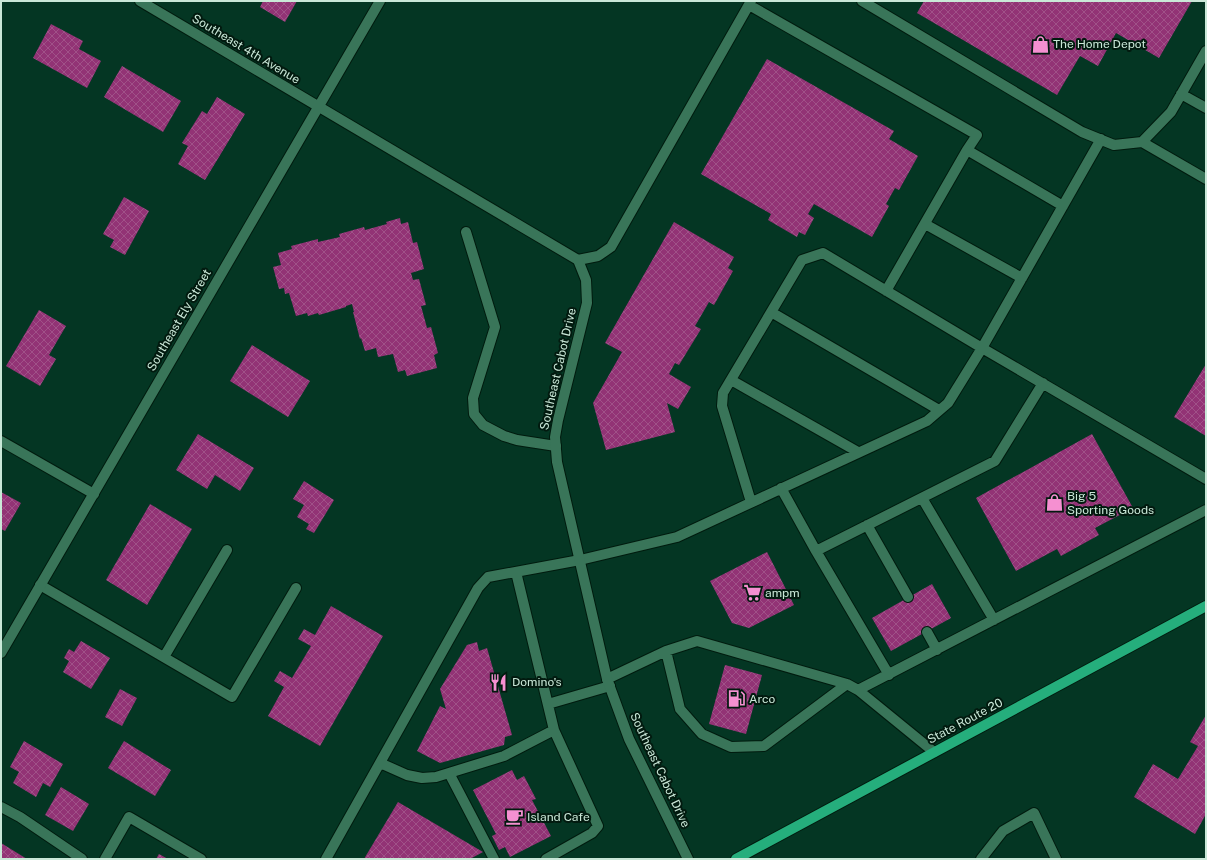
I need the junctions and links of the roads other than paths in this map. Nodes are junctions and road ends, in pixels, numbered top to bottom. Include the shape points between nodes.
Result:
1 (140, 1) edge
2 (380, 1) edge
3 (862, 1) edge
4 (750, 3) edge
5 (1206, 51) edge
6 (1181, 94) junction
7 (318, 107) junction
8 (1206, 108) edge
9 (1100, 139) junction
10 (1142, 142) junction
11 (967, 150) junction
12 (1206, 179) edge
13 (1063, 206) junction
14 (924, 224) junction
15 (466, 232) dead end
16 (578, 260) junction
17 (1022, 278) junction
18 (886, 291) junction
19 (771, 312) junction
20 (982, 348) junction
21 (731, 380) junction
22 (1043, 383) junction
23 (939, 410) junction
24 (1, 441) edge
25 (556, 446) junction
26 (858, 452) junction
27 (1206, 479) edge
28 (781, 488) junction
29 (94, 494) junction
30 (922, 498) junction
31 (751, 502) junction
32 (1206, 510) edge
33 (867, 525) junction
34 (227, 550) dead end
35 (816, 551) junction
36 (580, 560) junction
37 (516, 572) junction
38 (40, 585) junction
39 (296, 588) dead end
40 (908, 597) dead end
41 (1206, 606) edge
42 (994, 620) junction
43 (928, 632) dead end
44 (937, 650) junction
45 (666, 651) junction
46 (1, 653) edge
47 (164, 658) junction
48 (889, 675) junction
49 (608, 683) junction
50 (847, 684) junction
51 (858, 690) junction
52 (548, 704) junction
53 (554, 730) junction
54 (934, 752) junction
55 (380, 763) junction
56 (449, 773) junction
57 (1, 807) edge
58 (82, 859) edge
59 (105, 859) edge
60 (201, 859) edge
61 (326, 859) edge
62 (494, 859) edge
63 (546, 859) edge
64 (688, 859) edge
65 (736, 859) edge
66 (981, 859) edge
67 (1056, 859) edge

1 - 7 street, Southeast 4th Avenue
2 - 7 street, Southeast Ely Street
3 - 9 street via 1082,132
4 - 11 street via 977,135
4 - 16 street via 611,248 598,256
5 - 6 street
6 - 8 street
6 - 10 street via 1170,112
7 - 16 street
7 - 29 street, Southeast Ely Street
9 - 10 street via 1114,145
9 - 13 street
10 - 12 street
11 - 13 street
11 - 14 street
13 - 17 street
14 - 17 street
14 - 18 street
15 - 25 street via 495,327 473,398 474,414 483,425 504,436
16 - 25 street, Southeast Cabot Drive via 586,280 587,303 558,420
17 - 20 street
18 - 19 street via 823,254 802,260
18 - 20 street
19 - 21 street
19 - 23 street
20 - 22 street
20 - 23 street via 948,403
21 - 26 street
21 - 31 street via 723,393 722,406
22 - 27 street
22 - 30 street via 995,461
23 - 26 street via 927,421
24 - 29 street
25 - 36 street, Southeast Cabot Drive via 557,462
26 - 28 street
28 - 31 street
28 - 35 street
29 - 38 street, Southeast Ely Street
30 - 33 street
30 - 42 street
31 - 36 street via 677,537
32 - 42 street
33 - 35 street
33 - 40 street
34 - 47 street
35 - 48 street
36 - 37 street
36 - 49 street, Southeast Cabot Drive
37 - 52 street
37 - 55 street via 488,577 478,588
38 - 46 street, Southeast Ely Street
38 - 47 street
39 - 47 street via 232,697
41 - 54 main road, State Route 20
42 - 44 street
43 - 44 street
44 - 48 street
45 - 49 street
45 - 50 street via 697,641
45 - 50 street via 680,709 702,734 731,746 764,746
48 - 51 street
49 - 52 street
49 - 64 street, Southeast Cabot Drive via 629,739
50 - 51 street
51 - 54 street
52 - 53 street
53 - 56 street via 504,756
53 - 63 street via 598,826 592,833
54 - 65 main road, State Route 20
55 - 56 street via 407,775 422,778
55 - 61 street
56 - 62 street
57 - 58 street
59 - 60 street via 129,817
66 - 67 street via 1003,831 1034,813

